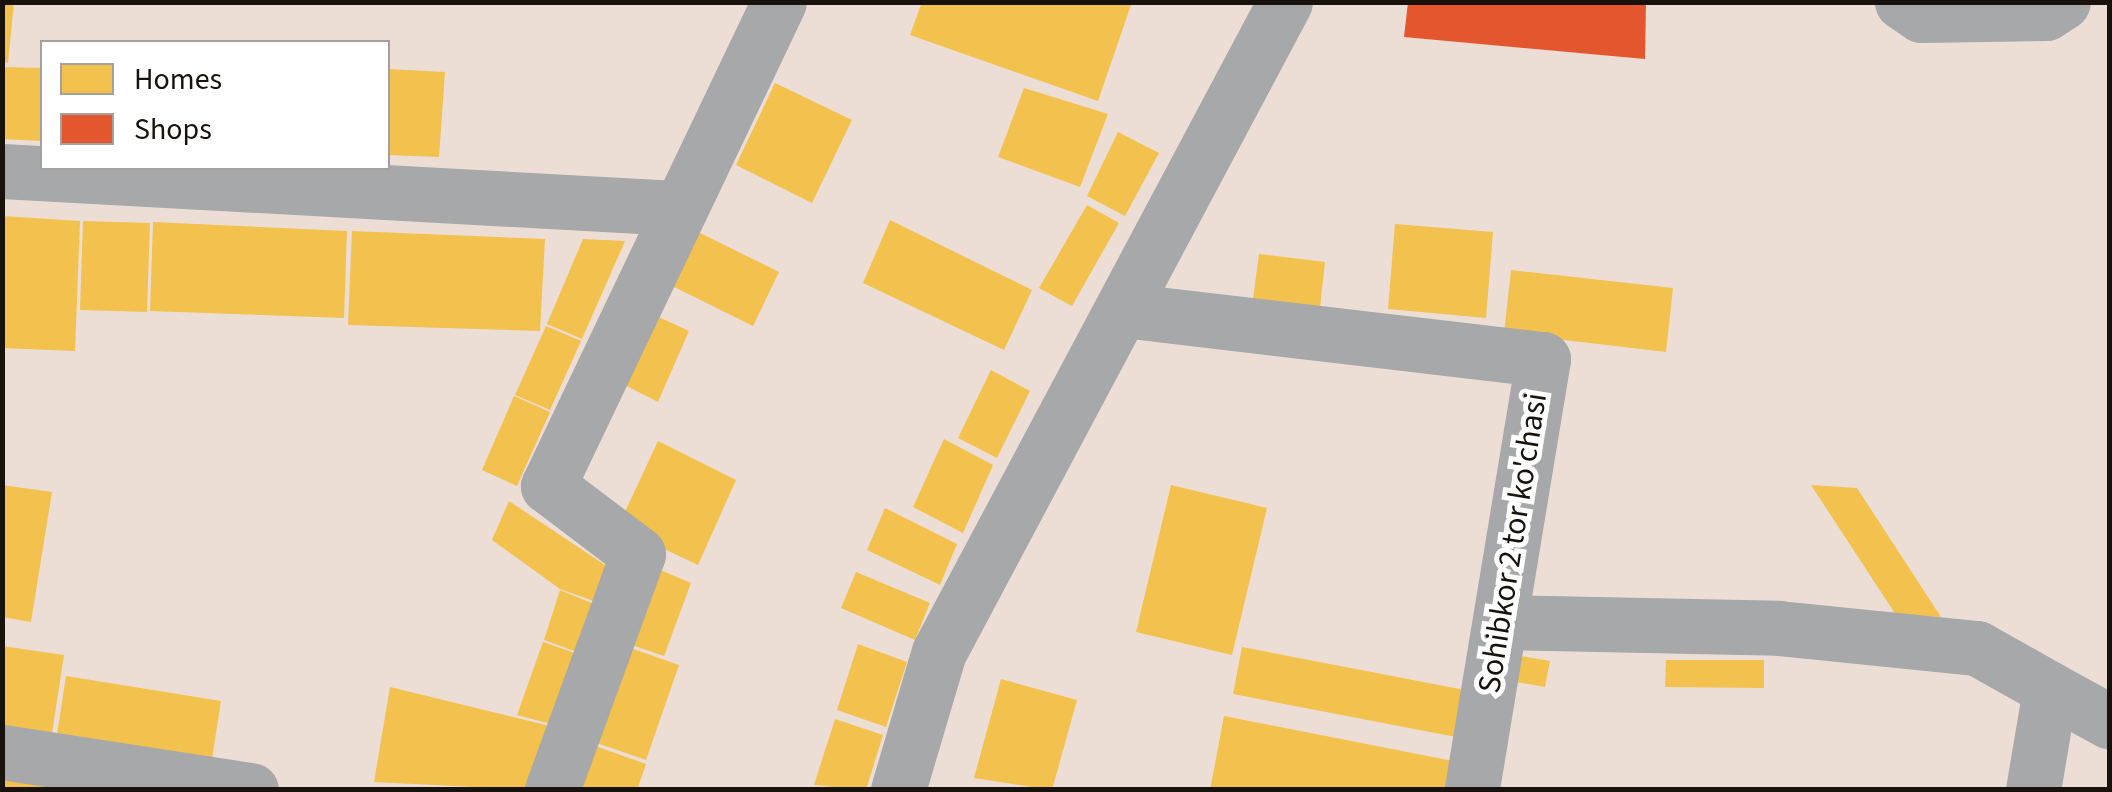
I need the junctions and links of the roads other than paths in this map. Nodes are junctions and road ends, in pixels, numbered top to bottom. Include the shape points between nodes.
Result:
1 (779, 2) edge
2 (1284, 2) edge
3 (1902, 2) edge
4 (2063, 2) edge
5 (2, 171) edge
6 (676, 208) junction
7 (1124, 310) junction
8 (1500, 622) junction
9 (2050, 689) junction
10 (2110, 722) edge
11 (2, 752) edge
12 (251, 790) edge
13 (552, 790) edge
14 (898, 790) edge
15 (1472, 790) edge
16 (2033, 790) edge

1 - 6 street
2 - 7 street
3 - 4 street via 1921,14 2046,13
5 - 6 street
6 - 13 street via 548,486 638,554
7 - 8 street, Sohibkor 2 tor ko'chasi via 1543,360
7 - 14 street via 939,652
8 - 9 street via 1779,628 1977,648
8 - 15 street, Sohibkor 2 tor ko'chasi
9 - 10 street
9 - 16 street
11 - 12 street

